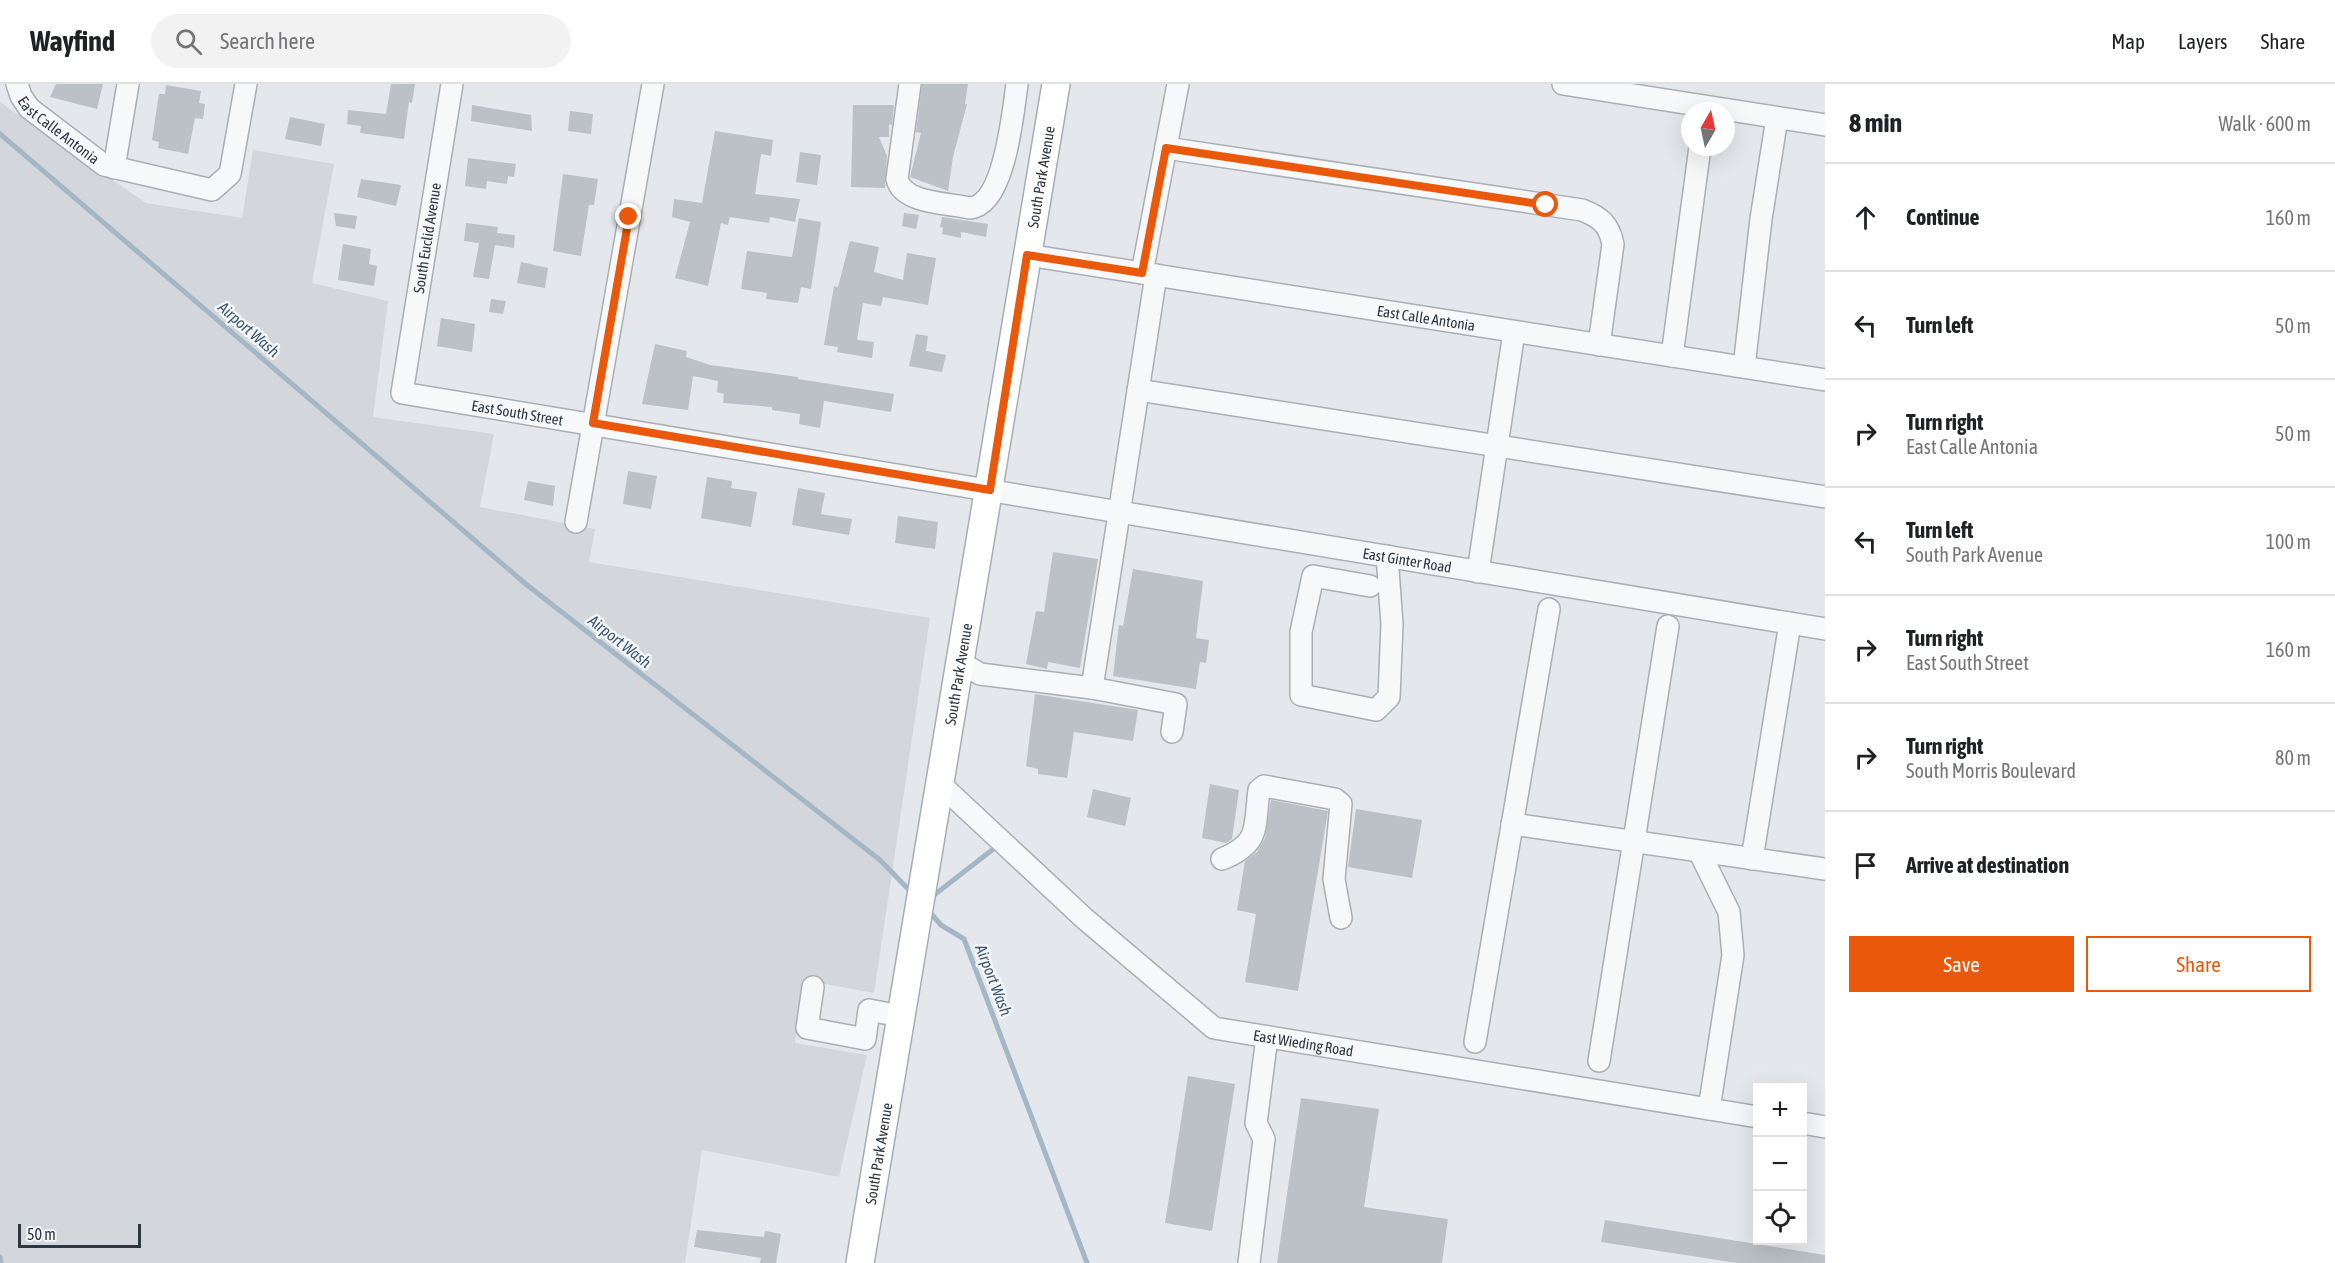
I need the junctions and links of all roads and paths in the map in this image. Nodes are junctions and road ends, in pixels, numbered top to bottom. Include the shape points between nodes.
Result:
1 (128, 84) edge
2 (246, 84) edge
3 (452, 84) edge
4 (653, 84) edge
5 (910, 84) edge
6 (1017, 84) edge
7 (1056, 84) edge
8 (1178, 84) edge
9 (1563, 84) edge
10 (18, 86) edge
11 (1622, 89) edge
12 (1681, 103) edge
13 (1735, 113) edge
14 (1777, 118) junction
15 (1825, 125) edge
16 (1166, 148) junction
17 (1699, 156) edge
18 (114, 168) junction
19 (1027, 255) junction
20 (1149, 274) junction
21 (1514, 332) junction
22 (1599, 345) junction
23 (1672, 356) junction
24 (1744, 367) junction
25 (1825, 380) edge
26 (1138, 390) junction
27 (402, 393) joint
28 (593, 423) junction
29 (1497, 448) junction
30 (990, 490) junction
31 (1825, 497) edge
32 (1119, 511) junction
33 (576, 522) dead end
34 (1387, 556) junction
35 (1478, 572) junction
36 (1371, 586) dead end
37 (1549, 609) dead end
38 (1790, 623) junction
39 (1668, 626) dead end
40 (1825, 629) edge
41 (960, 662) junction
42 (1092, 688) junction
43 (1172, 732) dead end
44 (939, 783) junction
45 (1512, 824) junction
46 (1635, 844) junction
47 (1700, 853) junction
48 (1222, 859) dead end
49 (1752, 860) junction
50 (1825, 869) edge
51 (1341, 918) dead end
52 (813, 987) dead end
53 (900, 1016) junction
54 (1267, 1037) junction
55 (865, 1039) junction
56 (1475, 1042) dead end
57 (896, 1044) junction
58 (1599, 1060) dead end
59 (1709, 1109) junction
60 (1753, 1116) edge
61 (1807, 1124) edge
62 (1825, 1127) edge
63 (860, 1263) edge
64 (1249, 1263) edge

1 - 18 street
2 - 18 street, East Calle Antonia via 230,174 212,190
3 - 27 street, South Euclid Avenue
4 - 28 street
5 - 6 street via 899,186 910,196 970,207 977,207 987,198 1005,160
7 - 19 main road, South Park Avenue
8 - 16 street
9 - 11 street
10 - 18 street, East Calle Antonia via 29,108 104,165
11 - 12 street
13 - 14 street
14 - 15 street
14 - 24 street
16 - 20 street
16 - 22 street via 1595,215 1611,231 1613,244
17 - 23 street
19 - 20 street, East Calle Antonia
19 - 30 main road, South Park Avenue
20 - 21 street, East Calle Antonia
20 - 26 street
21 - 22 street, East Calle Antonia
21 - 29 street
22 - 23 street, East Calle Antonia
23 - 24 street, East Calle Antonia
24 - 25 street, East Calle Antonia
26 - 29 street
26 - 32 street
27 - 28 street, East South Street
28 - 30 street, East South Street
28 - 33 street
29 - 31 street via 1551,453
29 - 35 street
30 - 32 street, East Ginter Road
30 - 41 main road, South Park Avenue
32 - 34 street, East Ginter Road
32 - 42 street
34 - 35 street, East Ginter Road
34 - 36 street via 1392,624 1389,697 1376,710 1301,695 1301,632 1313,576
35 - 38 street, East Ginter Road
37 - 45 street
38 - 40 street, East Ginter Road
38 - 49 street
39 - 46 street
41 - 42 street via 980,674
41 - 44 main road, South Park Avenue
42 - 43 street via 1176,704
44 - 53 main road, South Park Avenue
44 - 54 street, East Wieding Road via 1085,919 1214,1028
45 - 46 street
45 - 56 street
46 - 47 street
46 - 58 street
47 - 49 street
47 - 59 street via 1729,912 1733,955
48 - 51 street via 1240,852 1252,840 1259,790 1264,786 1335,799 1341,804 1334,879
49 - 50 street
52 - 55 street via 807,1028
53 - 55 street via 869,1010
53 - 57 main road, South Park Avenue
54 - 59 street, East Wieding Road
54 - 64 street via 1256,1123 1264,1139
55 - 57 street
57 - 63 main road, South Park Avenue
59 - 60 street, East Wieding Road
61 - 62 street

